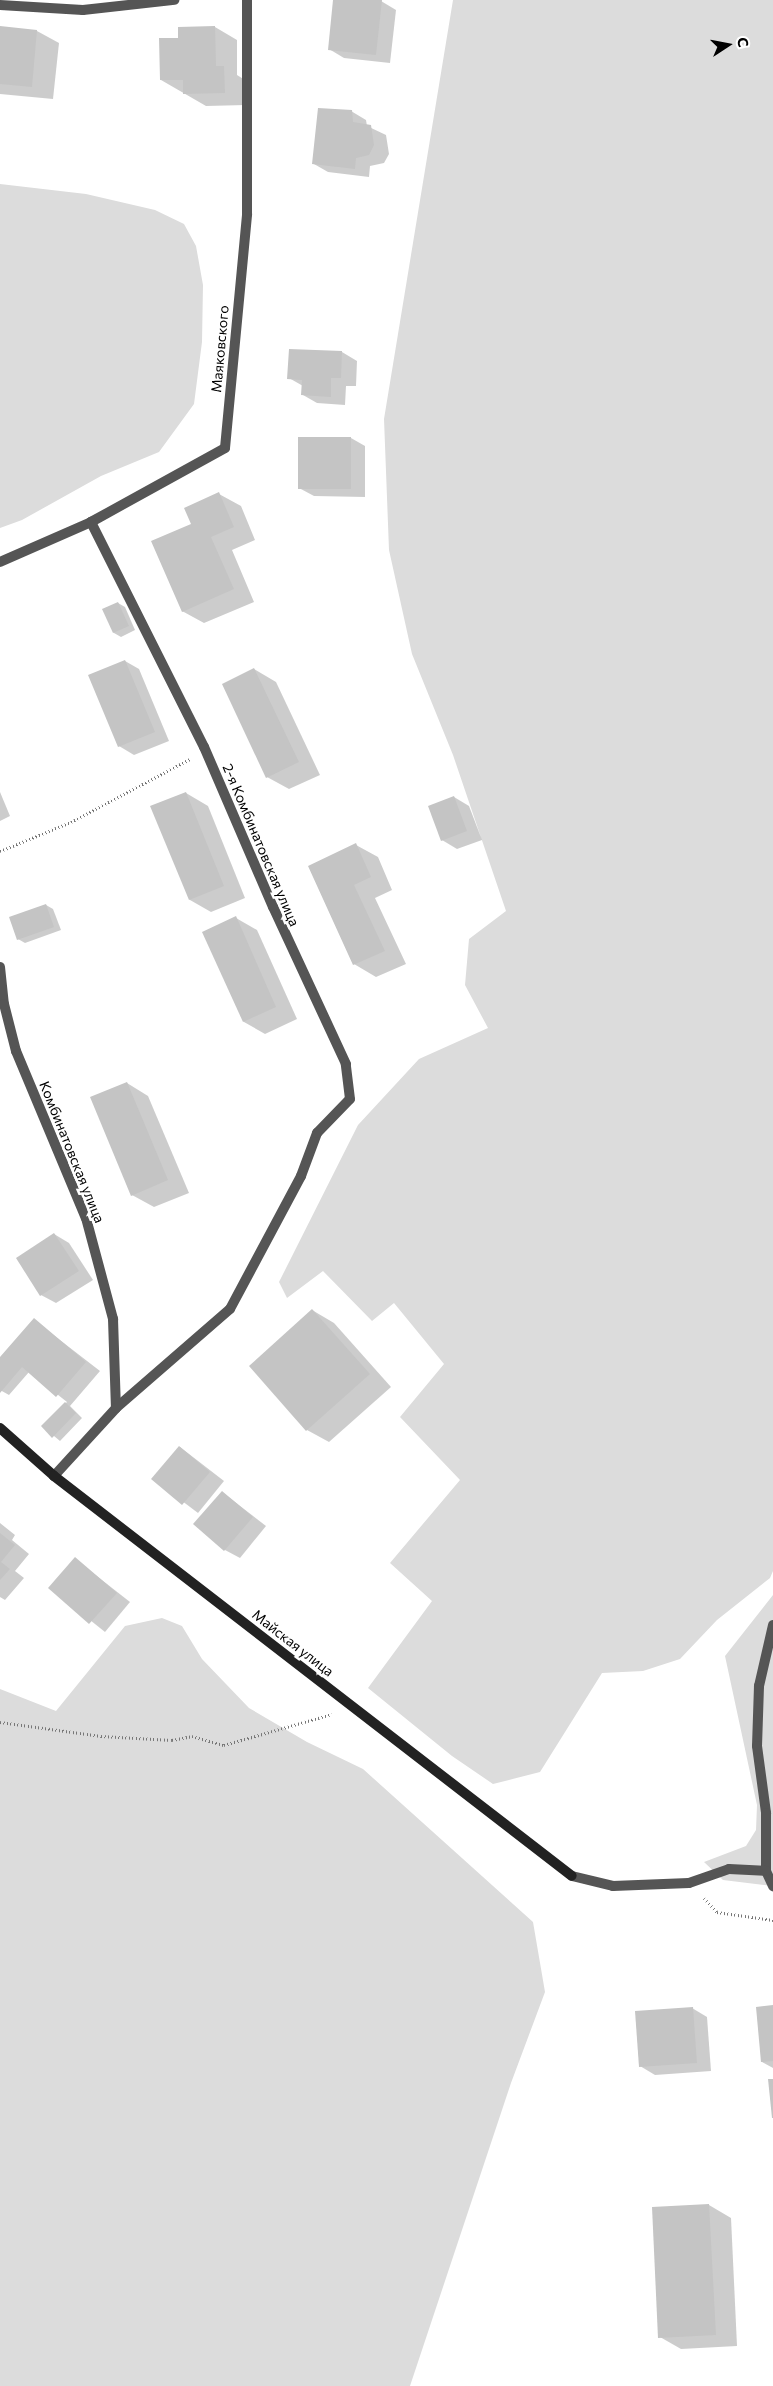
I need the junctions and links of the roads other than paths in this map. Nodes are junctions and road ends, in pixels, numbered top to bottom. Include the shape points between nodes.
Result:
1 (174, 0) edge
2 (247, 0) edge
3 (0, 5) edge
4 (91, 522) junction
5 (0, 562) edge
6 (0, 967) edge
7 (116, 1408) junction
8 (0, 1428) edge
9 (54, 1476) junction
10 (773, 1625) edge
11 (766, 1871) junction
12 (773, 1886) edge

1 - 3 street via 84,10
2 - 4 street, Маяковского via 247,214 225,448
4 - 5 street, Маяковского
4 - 7 street, 2-я Комбинатовская улица via 206,751 273,907 346,1064 350,1099 316,1133 300,1176 230,1309
6 - 7 street, Комбинатовская улица via 4,1004 16,1051 86,1218 113,1319
7 - 9 street
8 - 9 street, Майская улица
9 - 11 street, Майская улица via 572,1876 613,1886 689,1883 729,1870
10 - 11 street via 759,1686 757,1746 766,1814
11 - 12 street

